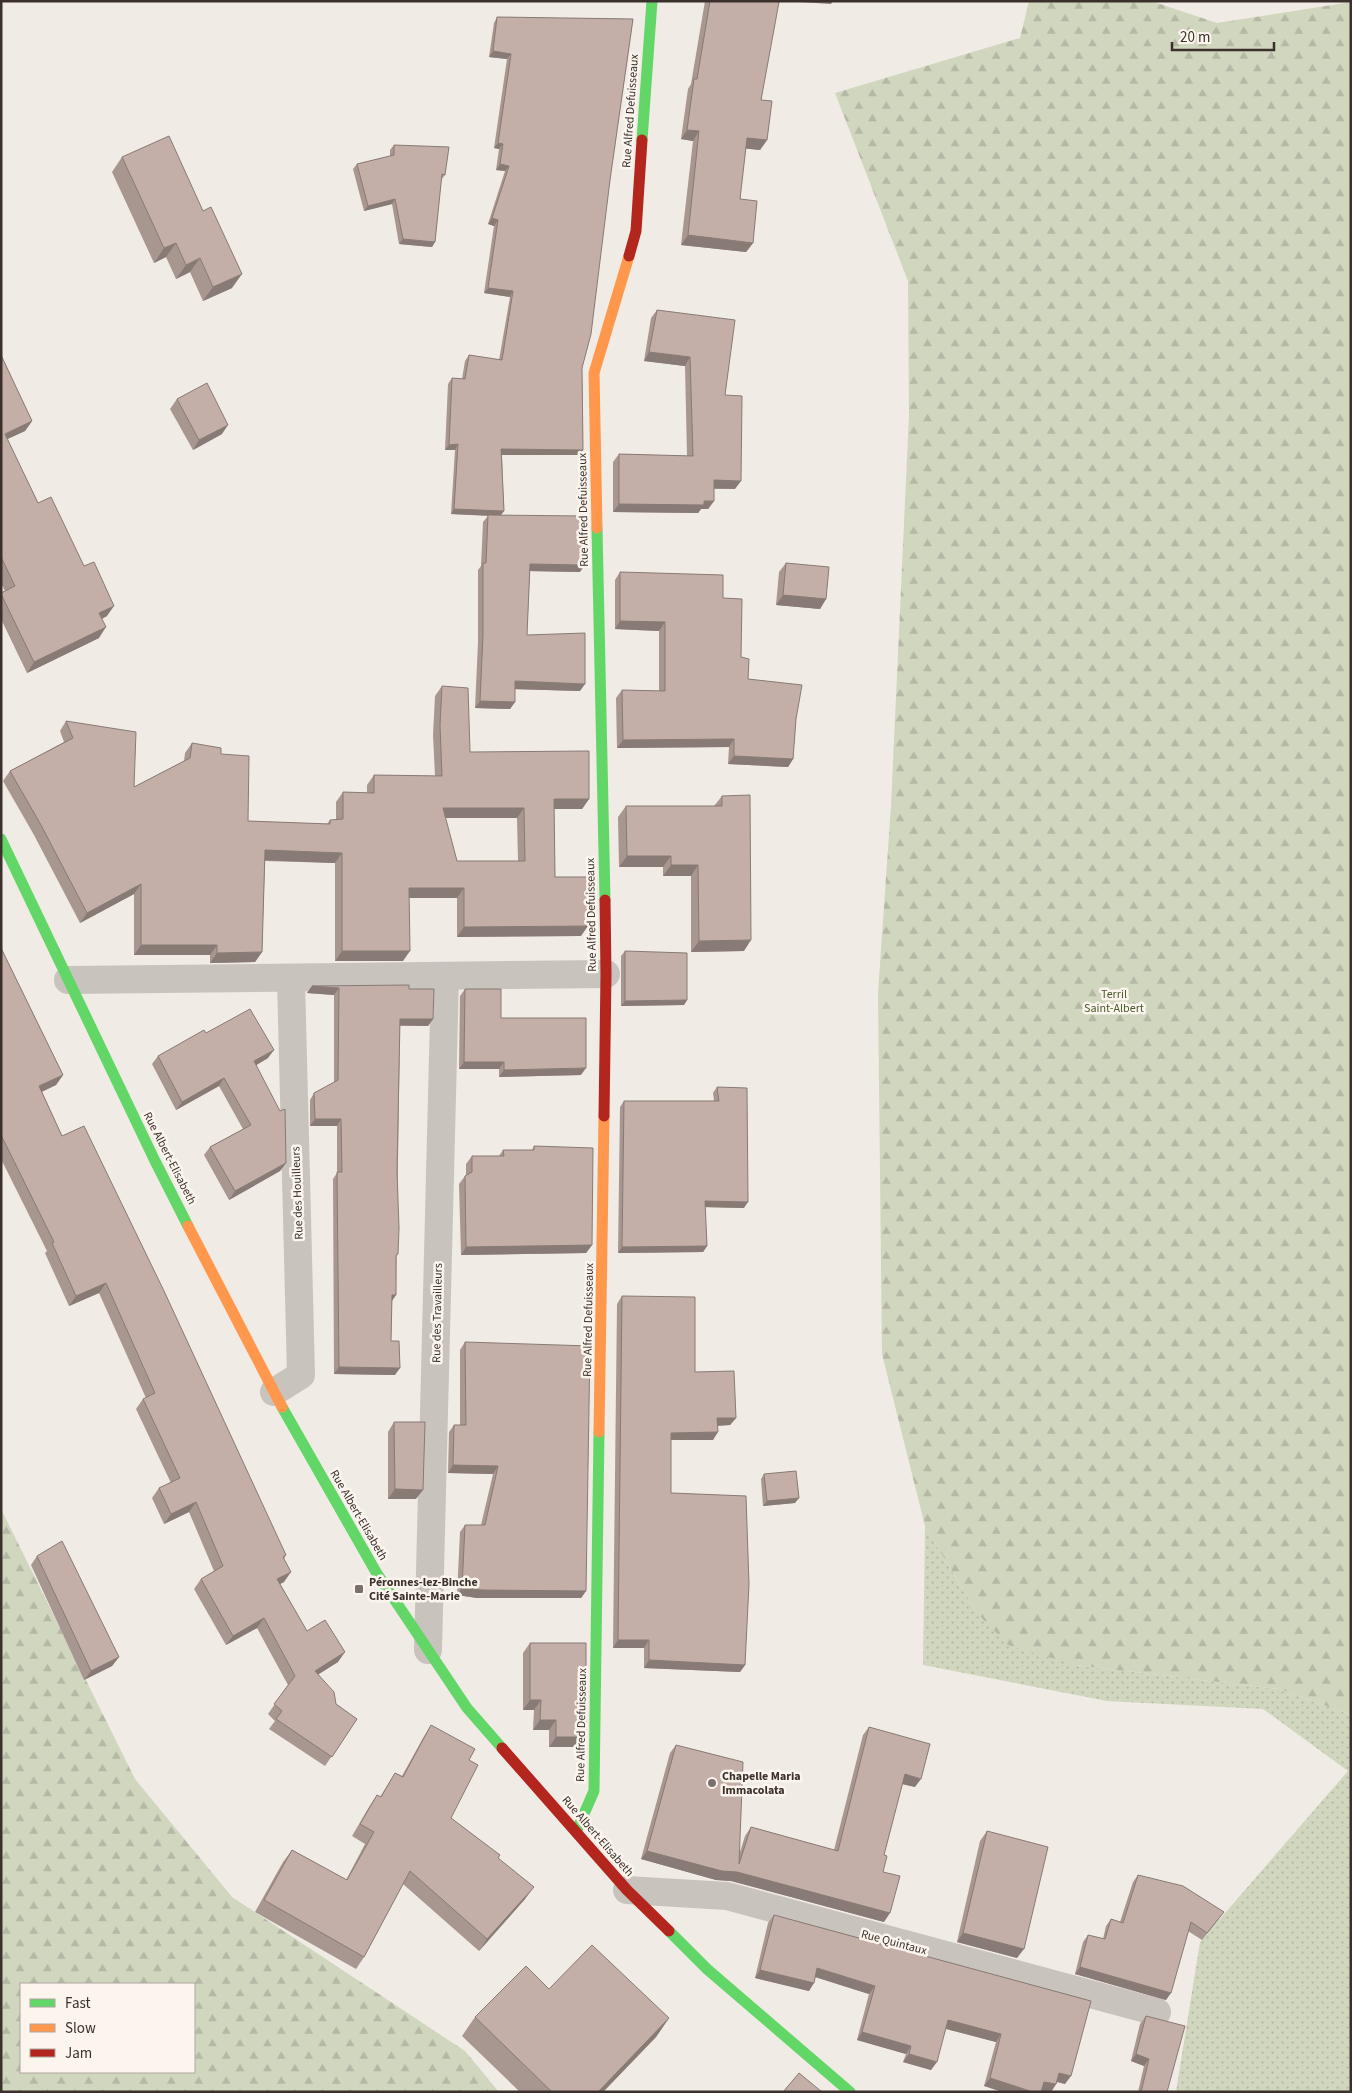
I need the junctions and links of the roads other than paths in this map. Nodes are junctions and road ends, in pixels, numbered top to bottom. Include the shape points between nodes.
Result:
1 (652, 1) edge
2 (1, 839) edge
3 (606, 974) junction
4 (445, 977) junction
5 (291, 979) junction
6 (68, 980) junction
7 (274, 1392) junction
8 (428, 1650) junction
9 (576, 1832) junction
10 (627, 1890) junction
11 (1157, 2012) dead end
12 (850, 2092) edge

1 - 3 street, Rue Alfred Defuisseaux via 636,231 594,373
2 - 6 street, Rue Albert-Elisabeth
3 - 4 street
3 - 9 street, Rue Alfred Defuisseaux via 594,1791
4 - 5 street
4 - 8 street, Rue des Travailleurs
5 - 6 street
5 - 7 street, Rue des Houilleurs via 302,1375
6 - 7 street, Rue Albert-Elisabeth
7 - 8 street, Rue Albert-Elisabeth via 376,1572
8 - 9 street, Rue Albert-Elisabeth via 467,1708
9 - 10 street, Rue Albert-Elisabeth
10 - 11 street, Rue Quintaux via 727,1896
10 - 12 street, Rue Albert-Elisabeth via 707,1969

